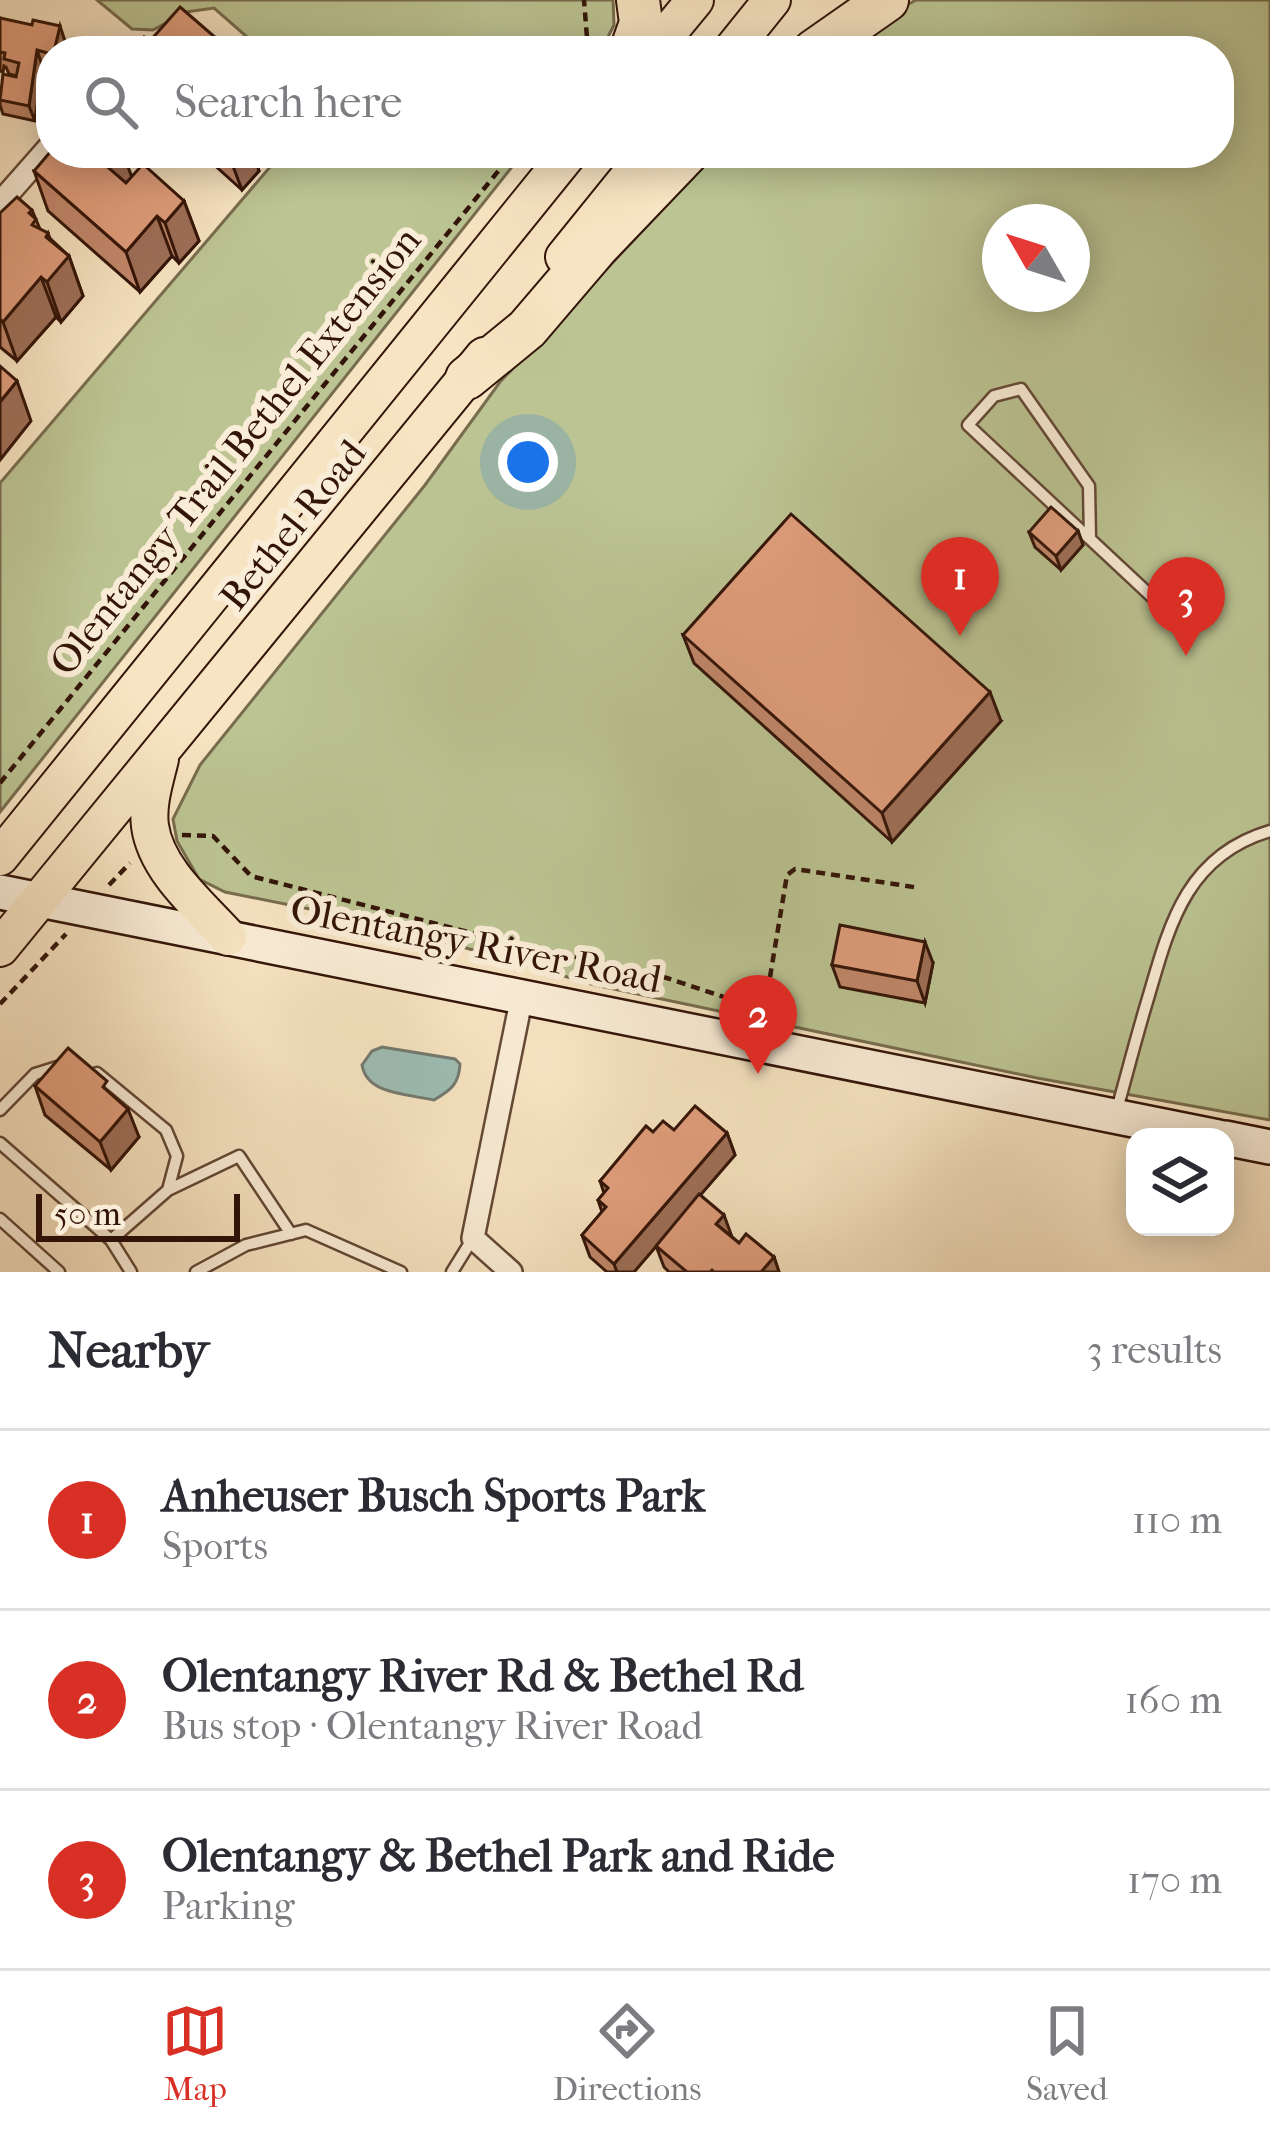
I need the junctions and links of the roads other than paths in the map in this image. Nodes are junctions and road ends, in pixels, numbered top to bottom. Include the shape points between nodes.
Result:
1 (638, 0) edge
2 (695, 0) edge
3 (772, 0) edge
4 (887, 0) edge
5 (636, 36) edge
6 (665, 36) edge
7 (743, 36) edge
8 (835, 36) edge
9 (36, 162) edge
10 (557, 168) edge
11 (636, 168) edge
12 (673, 168) edge
13 (0, 202) edge
14 (466, 378) junction
15 (1090, 539) junction
16 (1165, 609) dead end
17 (162, 752) junction
18 (1270, 831) edge
19 (0, 857) edge
20 (0, 892) edge
21 (40, 898) junction
22 (228, 937) junction
23 (0, 948) edge
24 (522, 996) junction
25 (0, 1110) edge
26 (1115, 1116) junction
27 (1173, 1128) edge
28 (1234, 1140) edge
29 (0, 1143) edge
30 (1270, 1147) edge
31 (168, 1190) junction
32 (0, 1219) edge
33 (291, 1234) junction
34 (472, 1238) junction
35 (111, 1240) junction
36 (59, 1272) edge
37 (131, 1272) edge
38 (196, 1272) edge
39 (401, 1272) edge
40 (452, 1272) edge
41 (511, 1272) edge

1 - 5 highway
2 - 6 main road
3 - 7 main road
4 - 8 highway
9 - 13 street
10 - 19 main road, Bethel Road
11 - 14 main road, Bethel Road
12 - 14 highway via 527,329
14 - 17 main road, Bethel Road
15 - 15 lane via 1088,486 1021,389 994,396 968,425
15 - 16 lane
17 - 21 main road, Bethel Road
17 - 22 main road via 150,830 176,880
18 - 26 lane via 1222,853 1171,917
20 - 21 main road, Olentangy River Road
21 - 22 main road, Olentangy River Road
21 - 23 main road, Bethel Road
22 - 24 main road, Olentangy River Road
24 - 26 main road, Olentangy River Road
24 - 34 street
25 - 31 lane via 35,1074 84,1063 166,1130 177,1156
26 - 27 main road, Olentangy River Road
28 - 30 main road, Olentangy River Road
29 - 35 lane
31 - 33 lane via 239,1156
31 - 35 lane
32 - 36 lane
33 - 38 lane via 246,1244
33 - 39 lane via 306,1230
34 - 40 lane
34 - 41 street
35 - 37 lane

